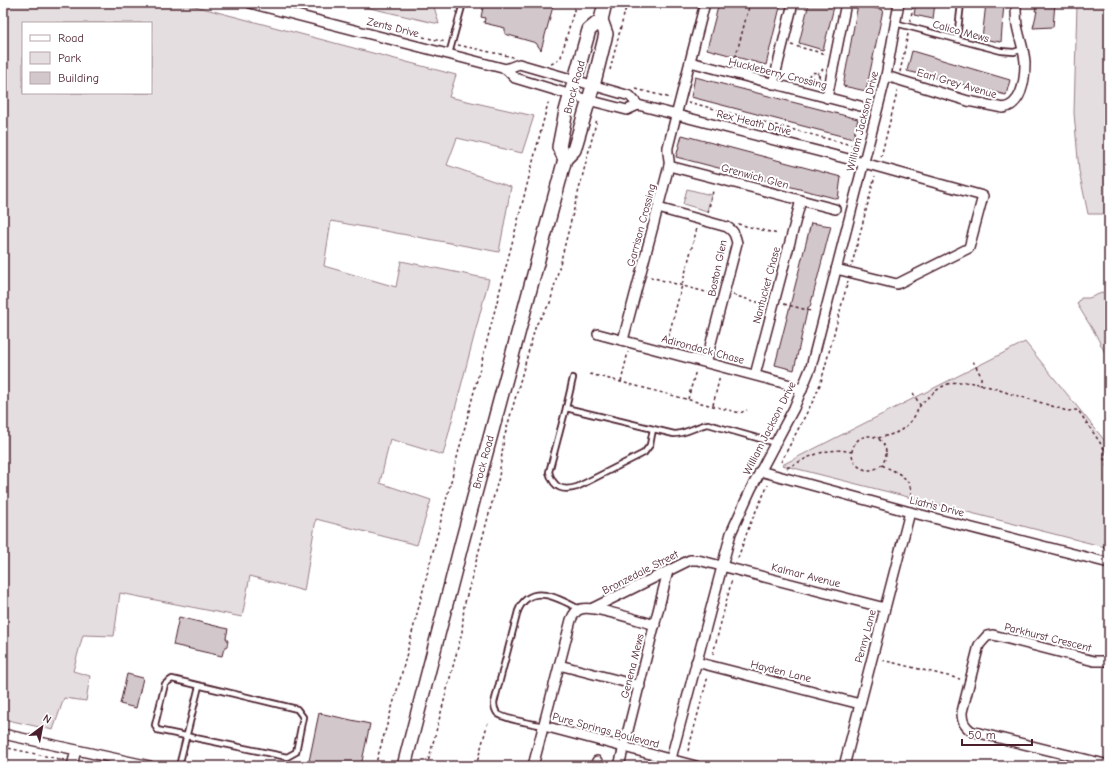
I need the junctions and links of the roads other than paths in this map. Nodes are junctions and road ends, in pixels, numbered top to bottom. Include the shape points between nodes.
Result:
1 (250, 3) edge
2 (463, 3) edge
3 (606, 3) edge
4 (705, 3) edge
5 (793, 3) edge
6 (846, 3) edge
7 (898, 3) edge
8 (961, 3) edge
9 (1016, 3) edge
10 (601, 20) junction
11 (895, 23) junction
12 (957, 39) junction
13 (1023, 49) junction
14 (449, 54) junction
15 (690, 62) junction
16 (506, 69) junction
17 (886, 76) junction
18 (575, 80) junction
19 (773, 84) junction
20 (593, 86) junction
21 (571, 96) junction
22 (827, 98) junction
23 (588, 100) junction
24 (638, 105) junction
25 (860, 106) dead end
26 (676, 115) junction
27 (565, 159) junction
28 (864, 163) junction
29 (669, 166) junction
30 (801, 200) junction
31 (658, 208) junction
32 (835, 209) dead end
33 (836, 269) junction
34 (598, 334) dead end
35 (623, 340) junction
36 (706, 362) junction
37 (755, 375) junction
38 (574, 378) dead end
39 (802, 390) junction
40 (566, 408) junction
41 (653, 429) junction
42 (775, 443) junction
43 (760, 471) junction
44 (910, 512) junction
45 (1109, 563) edge
46 (721, 566) junction
47 (668, 571) junction
48 (593, 608) junction
49 (885, 608) junction
50 (579, 609) junction
51 (655, 625) junction
52 (1109, 661) edge
53 (696, 662) junction
54 (559, 665) junction
55 (200, 686) junction
56 (640, 686) junction
57 (860, 704) junction
58 (544, 726) junction
59 (3, 734) edge
60 (187, 737) junction
61 (624, 746) junction
62 (76, 750) junction
63 (670, 762) edge
64 (73, 764) edge
65 (1109, 765) edge
66 (150, 766) edge
67 (179, 766) edge
68 (404, 766) edge
69 (533, 766) edge
70 (620, 766) edge
71 (696, 766) edge
72 (844, 766) edge

1 - 14 street, Zents Drive
2 - 14 lane
3 - 10 main road, Brock Road
4 - 15 street, Garrison Crossing
5 - 19 street
6 - 22 street
7 - 11 street, William Jackson Drive
8 - 12 lane
9 - 13 street, Earl Grey Avenue via 1017,24
10 - 18 main road, Brock Road via 589,30
10 - 20 main road, Brock Road via 606,34
11 - 12 lane, Calico Mews
11 - 17 street, William Jackson Drive
12 - 13 lane, Calico Mews via 1001,51 1014,52
13 - 17 street, Earl Grey Avenue via 1025,63 1020,95 1015,102 1003,108 968,101
14 - 16 street, Zents Drive
15 - 19 street, Huckleberry Crossing
15 - 26 street, Garrison Crossing
16 - 18 street, Zents Drive via 519,64
16 - 21 street, Zents Drive via 515,78
17 - 28 street, William Jackson Drive
18 - 20 street, Zents Drive
18 - 21 main road, Brock Road
19 - 22 street, Huckleberry Crossing
20 - 23 main road, Brock Road
20 - 24 street, Rex Heath Drive via 630,96
21 - 23 street, Zents Drive
21 - 27 main road, Brock Road via 559,147
22 - 25 street, Huckleberry Crossing
23 - 24 street, Rex Heath Drive via 627,110
23 - 27 main road, Brock Road via 574,150
24 - 26 street, Rex Heath Drive
26 - 28 street, Rex Heath Drive
26 - 29 street, Garrison Crossing via 667,152
27 - 68 main road, Brock Road
28 - 33 street, William Jackson Drive
28 - 33 street, Rex Heath Drive via 983,196 969,248 897,284
29 - 30 street, Grenwich Glen
29 - 31 street, Garrison Crossing
30 - 32 street, Grenwich Glen
30 - 37 street, Nantucket Chase
31 - 35 street, Garrison Crossing
31 - 36 street, Boston Glen via 727,227 735,236 737,243
33 - 39 street, William Jackson Drive via 811,367
34 - 35 street, Adirondack Chase
35 - 36 street, Adirondack Chase
36 - 37 street, Adirondack Chase
37 - 39 street, Adirondack Chase
38 - 40 lane
39 - 42 street, William Jackson Drive
40 - 41 lane
40 - 41 lane via 549,472 557,486 566,490 578,487 644,453 650,445
41 - 42 lane via 681,434 708,424
42 - 43 street, William Jackson Drive
43 - 44 street, Liatris Drive
43 - 46 street, William Jackson Drive via 731,533
44 - 45 street, Liatris Drive
44 - 49 street, Penny Lane
46 - 47 street, Bronzedale Street via 690,560
46 - 49 street, Kalmar Avenue
46 - 53 street, William Jackson Drive
47 - 48 street, Bronzedale Street
47 - 51 street, Genena Mews
48 - 50 street
48 - 51 street
49 - 57 street, Penny Lane
50 - 54 street, Pure Springs Boulevard via 571,620
50 - 58 lane via 563,600 540,595 524,600 518,611 494,703 495,709 501,715
51 - 56 street, Genena Mews
52 - 65 street, Parkhurst Crescent via 1094,661 994,635 987,636 979,645 962,712 964,726 971,731
53 - 57 street, Hayden Lane
53 - 63 street, William Jackson Drive
54 - 56 street
54 - 58 street, Pure Springs Boulevard
55 - 60 lane
55 - 60 lane via 172,680 165,684 163,690 155,725 157,730
55 - 60 lane via 297,709 303,717 296,752 287,757
56 - 61 street, Genena Mews
57 - 72 street, Penny Lane
58 - 61 street, Pure Springs Boulevard
58 - 69 street
59 - 62 street
60 - 67 lane
61 - 63 street, Pure Springs Boulevard
61 - 70 street, Genena Mews
62 - 64 street
62 - 66 street
63 - 71 street, Pure Springs Boulevard

